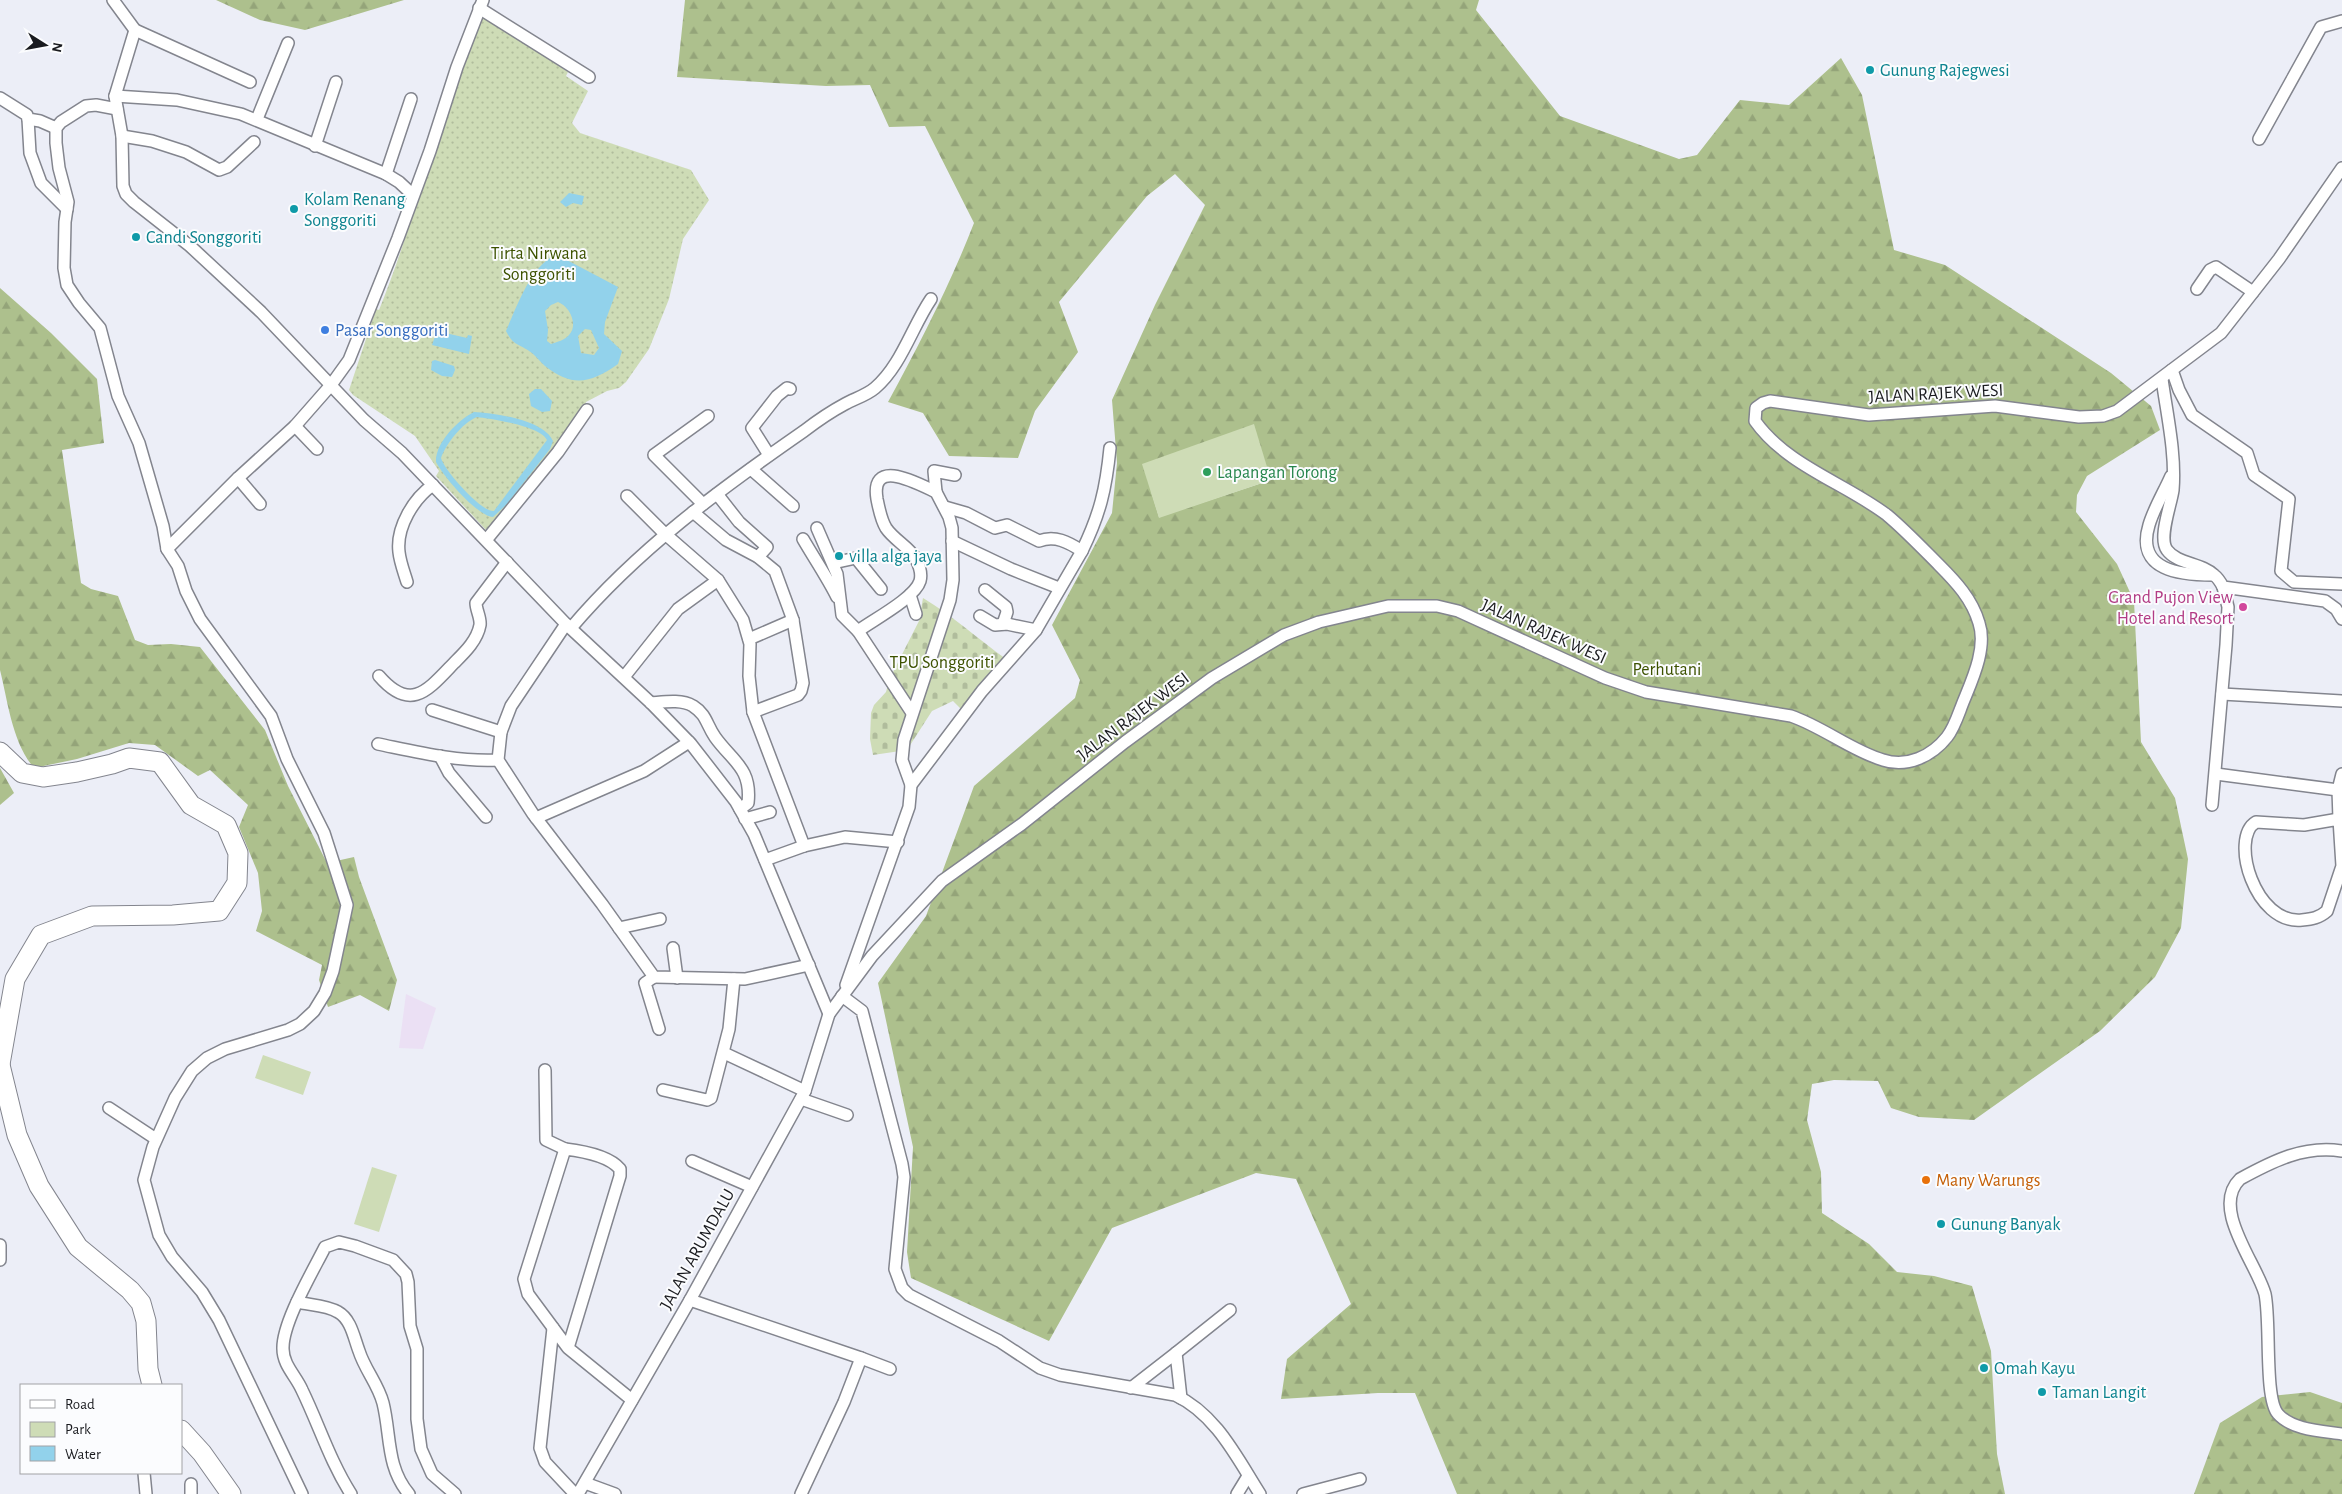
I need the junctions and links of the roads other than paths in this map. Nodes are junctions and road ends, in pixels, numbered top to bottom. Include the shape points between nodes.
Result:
1 (113, 0) edge
2 (481, 4) edge
3 (2342, 21) edge
4 (134, 30) junction
5 (288, 43) dead end
6 (589, 78) dead end
7 (250, 82) dead end
8 (336, 82) dead end
9 (116, 96) junction
10 (0, 98) edge
11 (411, 99) dead end
12 (117, 110) junction
13 (28, 119) junction
14 (257, 119) junction
15 (56, 128) junction
16 (122, 136) junction
17 (2259, 138) dead end
18 (254, 142) dead end
19 (315, 146) junction
20 (2342, 168) edge
21 (386, 174) junction
22 (413, 195) junction
23 (67, 208) junction
24 (2197, 289) dead end
25 (2253, 292) junction
26 (932, 299) dead end
27 (2172, 370) junction
28 (2162, 379) junction
29 (331, 385) junction
30 (790, 389) dead end
31 (587, 410) dead end
32 (708, 416) dead end
33 (295, 426) junction
34 (1110, 448) dead end
35 (317, 449) dead end
36 (769, 455) junction
37 (751, 469) junction
38 (2173, 472) junction
39 (954, 475) dead end
40 (238, 478) junction
41 (432, 484) junction
42 (936, 492) junction
43 (717, 494) junction
44 (627, 496) dead end
45 (260, 504) dead end
46 (703, 504) junction
47 (793, 506) dead end
48 (945, 507) junction
49 (693, 512) junction
50 (817, 528) dead end
51 (664, 533) junction
52 (804, 538) dead end
53 (487, 539) junction
54 (952, 541) junction
55 (167, 549) junction
56 (1082, 551) junction
57 (758, 557) junction
58 (507, 562) junction
59 (833, 563) junction
60 (2214, 575) junction
61 (718, 580) junction
62 (407, 582) dead end
63 (2342, 584) edge
64 (2224, 587) junction
65 (1059, 588) junction
66 (881, 589) dead end
67 (985, 590) dead end
68 (910, 595) junction
69 (839, 603) junction
70 (916, 614) dead end
71 (980, 616) dead end
72 (2342, 619) edge
73 (793, 620) junction
74 (1003, 624) junction
75 (569, 626) junction
76 (1036, 630) junction
77 (858, 631) junction
78 (749, 639) junction
79 (378, 676) dead end
80 (624, 677) junction
81 (2222, 694) junction
82 (2342, 701) edge
83 (651, 703) junction
84 (432, 710) dead end
85 (753, 712) junction
86 (912, 713) junction
87 (501, 732) junction
88 (688, 742) junction
89 (378, 744) dead end
90 (0, 752) edge
91 (440, 756) junction
92 (498, 760) junction
93 (2216, 774) junction
94 (2342, 774) edge
95 (912, 785) junction
96 (2338, 790) junction
97 (2212, 805) dead end
98 (770, 812) dead end
99 (742, 814) junction
100 (486, 817) dead end
101 (536, 818) junction
102 (2339, 819) junction
103 (898, 842) junction
104 (804, 846) junction
105 (765, 860) junction
106 (660, 918) dead end
107 (619, 928) junction
108 (673, 948) dead end
109 (809, 965) junction
110 (654, 978) junction
111 (677, 978) junction
112 (734, 979) junction
113 (843, 994) junction
114 (829, 1014) junction
115 (659, 1029) dead end
116 (724, 1053) junction
117 (0, 1064) edge
118 (545, 1070) dead end
119 (663, 1090) dead end
120 (803, 1095) junction
121 (109, 1108) dead end
122 (847, 1115) dead end
123 (156, 1139) junction
124 (565, 1149) junction
125 (2342, 1151) edge
126 (692, 1161) dead end
127 (752, 1187) junction
128 (0, 1245) edge
129 (0, 1260) edge
130 (690, 1300) junction
131 (297, 1302) junction
132 (1230, 1310) dead end
133 (553, 1328) junction
134 (568, 1348) junction
135 (1176, 1353) junction
136 (861, 1358) junction
137 (890, 1370) dead end
138 (152, 1384) edge
139 (1131, 1388) junction
140 (1182, 1398) junction
141 (632, 1400) junction
142 (182, 1431) edge
143 (2342, 1434) edge
144 (144, 1474) edge
145 (1248, 1476) junction
146 (1360, 1479) dead end
147 (584, 1483) junction
148 (146, 1494) edge
149 (231, 1494) edge
150 (302, 1494) edge
151 (351, 1494) edge
152 (409, 1494) edge
153 (455, 1494) edge
154 (576, 1494) edge
155 (615, 1494) edge
156 (800, 1494) edge
157 (1237, 1494) edge
158 (1260, 1494) edge
159 (1303, 1494) edge

1 - 4 street
2 - 6 street
2 - 22 street
3 - 17 street via 2321,27
4 - 7 street
4 - 9 street
5 - 14 street
8 - 19 street
9 - 12 street
9 - 14 street via 177,100
10 - 13 street via 27,115
11 - 21 street
12 - 15 street via 86,106
12 - 16 street
13 - 15 street via 40,120
13 - 23 street via 30,153 40,183
14 - 19 street
15 - 23 street
16 - 18 street via 186,152 219,170 227,167
16 - 29 street via 126,194 190,246 262,312
19 - 21 street
20 - 25 street, JALAN RAJEK WESI
21 - 22 street
22 - 29 street via 349,360
23 - 55 street via 64,268 67,285 100,328 115,386 140,443
24 - 25 street via 2210,270 2216,267
25 - 27 street, JALAN RAJEK WESI via 2222,333
26 - 36 street via 918,318 906,346 874,389 828,414
27 - 28 street, JALAN RAJEK WESI
27 - 63 street via 2192,415 2247,453 2254,475 2289,499 2281,571 2294,582
28 - 38 street
28 - 113 street, JALAN RAJEK WESI via 2117,411 2103,416 2079,417 1995,406 1870,415 1770,402 1756,408 1755,421 1765,433 1802,462 1886,515 1952,578 1972,606 1980,625 1981,643 1975,674 1956,722 1947,737 1928,755 1916,760 1884,761 1791,716 1721,706 1638,689 1604,678 1458,611 1437,606 1388,606 1319,622 1284,635 1212,678 1022,824 942,881 894,931
29 - 33 street
29 - 41 street
30 - 36 street via 786,388 777,396 752,428
31 - 53 street via 558,452
32 - 46 street via 654,455
33 - 35 street
33 - 40 street
34 - 56 street via 1101,508
36 - 37 street
37 - 43 street
37 - 47 street
38 - 60 street via 2164,543 2175,556
38 - 60 street via 2148,526 2148,551 2157,565 2172,572
39 - 42 street via 934,471
40 - 45 street
40 - 55 street
41 - 53 street
41 - 62 street via 409,512 401,533 398,551
42 - 48 street
42 - 68 street via 892,475 880,478 876,485 885,527 916,558 921,580
43 - 46 street
43 - 57 street via 739,522 767,548
44 - 51 street
46 - 49 street
48 - 54 street via 952,528
48 - 56 street via 966,513 995,528 1007,525 1039,540 1058,539
49 - 51 street
49 - 57 street via 726,540
50 - 59 street
51 - 61 street
51 - 75 street
52 - 69 street
53 - 58 street
54 - 65 street
54 - 86 street via 950,600
55 - 123 street via 178,566 200,619 271,716 286,759 324,833 347,905 333,971 314,1011 288,1030 225,1049 207,1058 192,1071 179,1091
56 - 65 street
57 - 73 street via 775,571
58 - 75 street
58 - 79 street via 476,603 480,627 470,647 425,692 399,693
59 - 66 street via 856,558
59 - 69 street
60 - 64 street
61 - 78 street via 743,620
61 - 80 street via 678,609
64 - 72 street via 2325,601 2336,609
64 - 81 street via 2228,607
65 - 76 street
67 - 74 street via 1006,607
68 - 70 street
68 - 77 street
69 - 77 street via 842,615
71 - 74 street via 995,625
73 - 78 street
73 - 85 street via 803,683 801,691
74 - 76 street
75 - 80 street
75 - 87 street via 511,706
76 - 95 street via 982,691
77 - 86 street
78 - 85 street
80 - 83 street
81 - 82 street
81 - 93 street
83 - 88 street
83 - 99 street via 679,702 691,705 705,716 714,735 732,754 748,784 748,803
84 - 87 street
85 - 104 street
86 - 95 street via 902,760
87 - 92 street
88 - 99 street
88 - 101 street via 644,771
89 - 91 street
90 - 117 main road via 22,773 43,777 129,758 160,762 191,805 226,825 238,853 237,883 219,911 92,916 42,935 15,979
91 - 92 street
91 - 100 street
92 - 101 street
93 - 96 street
93 - 97 street
94 - 96 street
95 - 103 street
96 - 102 street
98 - 99 street
99 - 105 street
101 - 107 street
102 - 102 street via 2342,866 2327,911 2313,919 2294,921 2275,912 2253,885 2247,862 2250,826 2256,822 2315,824
103 - 104 street via 845,838
103 - 113 street
104 - 105 street
105 - 109 street
106 - 107 street
107 - 110 street
108 - 111 street
109 - 112 street
109 - 114 street
110 - 111 street
110 - 115 street via 645,983
111 - 112 street
112 - 116 street
113 - 114 street, JALAN RAJEK WESI
113 - 139 street via 862,1011 902,1164 904,1177 895,1269 902,1288 909,1295 999,1341 1040,1368 1060,1375
114 - 120 street, JALAN ARUMDALU
116 - 119 street via 711,1098 707,1100
116 - 120 street
117 - 138 main road via 17,1135 39,1186 78,1247 141,1303 146,1321
118 - 124 street via 546,1140
120 - 122 street
120 - 127 street, JALAN ARUMDALU
121 - 123 street
123 - 150 street via 144,1180 159,1235 219,1320
124 - 133 street via 524,1279 528,1294
124 - 134 street via 604,1158 620,1169
125 - 143 street via 2307,1150 2278,1160 2240,1179 2231,1201 2237,1234 2264,1293 2268,1315 2269,1387 2277,1413 2300,1426
126 - 127 street
127 - 130 street, JALAN ARUMDALU
128 - 129 street
130 - 136 street
130 - 141 street, JALAN ARUMDALU
131 - 151 street via 282,1350 287,1367 302,1389 332,1463
131 - 152 street via 336,1311 344,1316 383,1402 390,1458
131 - 153 street via 325,1247 329,1245 340,1242 355,1246 393,1260 401,1268 408,1282 410,1326 417,1349 417,1419 421,1449 432,1474
132 - 135 street
133 - 134 street
133 - 154 street via 540,1448 549,1466
134 - 141 street
135 - 139 street
135 - 140 street
136 - 137 street
136 - 156 street
139 - 140 street
140 - 145 street via 1216,1426
141 - 147 street, JALAN ARUMDALU
142 - 149 main road
144 - 148 street
145 - 157 street
145 - 158 street
146 - 159 street
147 - 154 street, JALAN ARUMDALU
147 - 155 street

